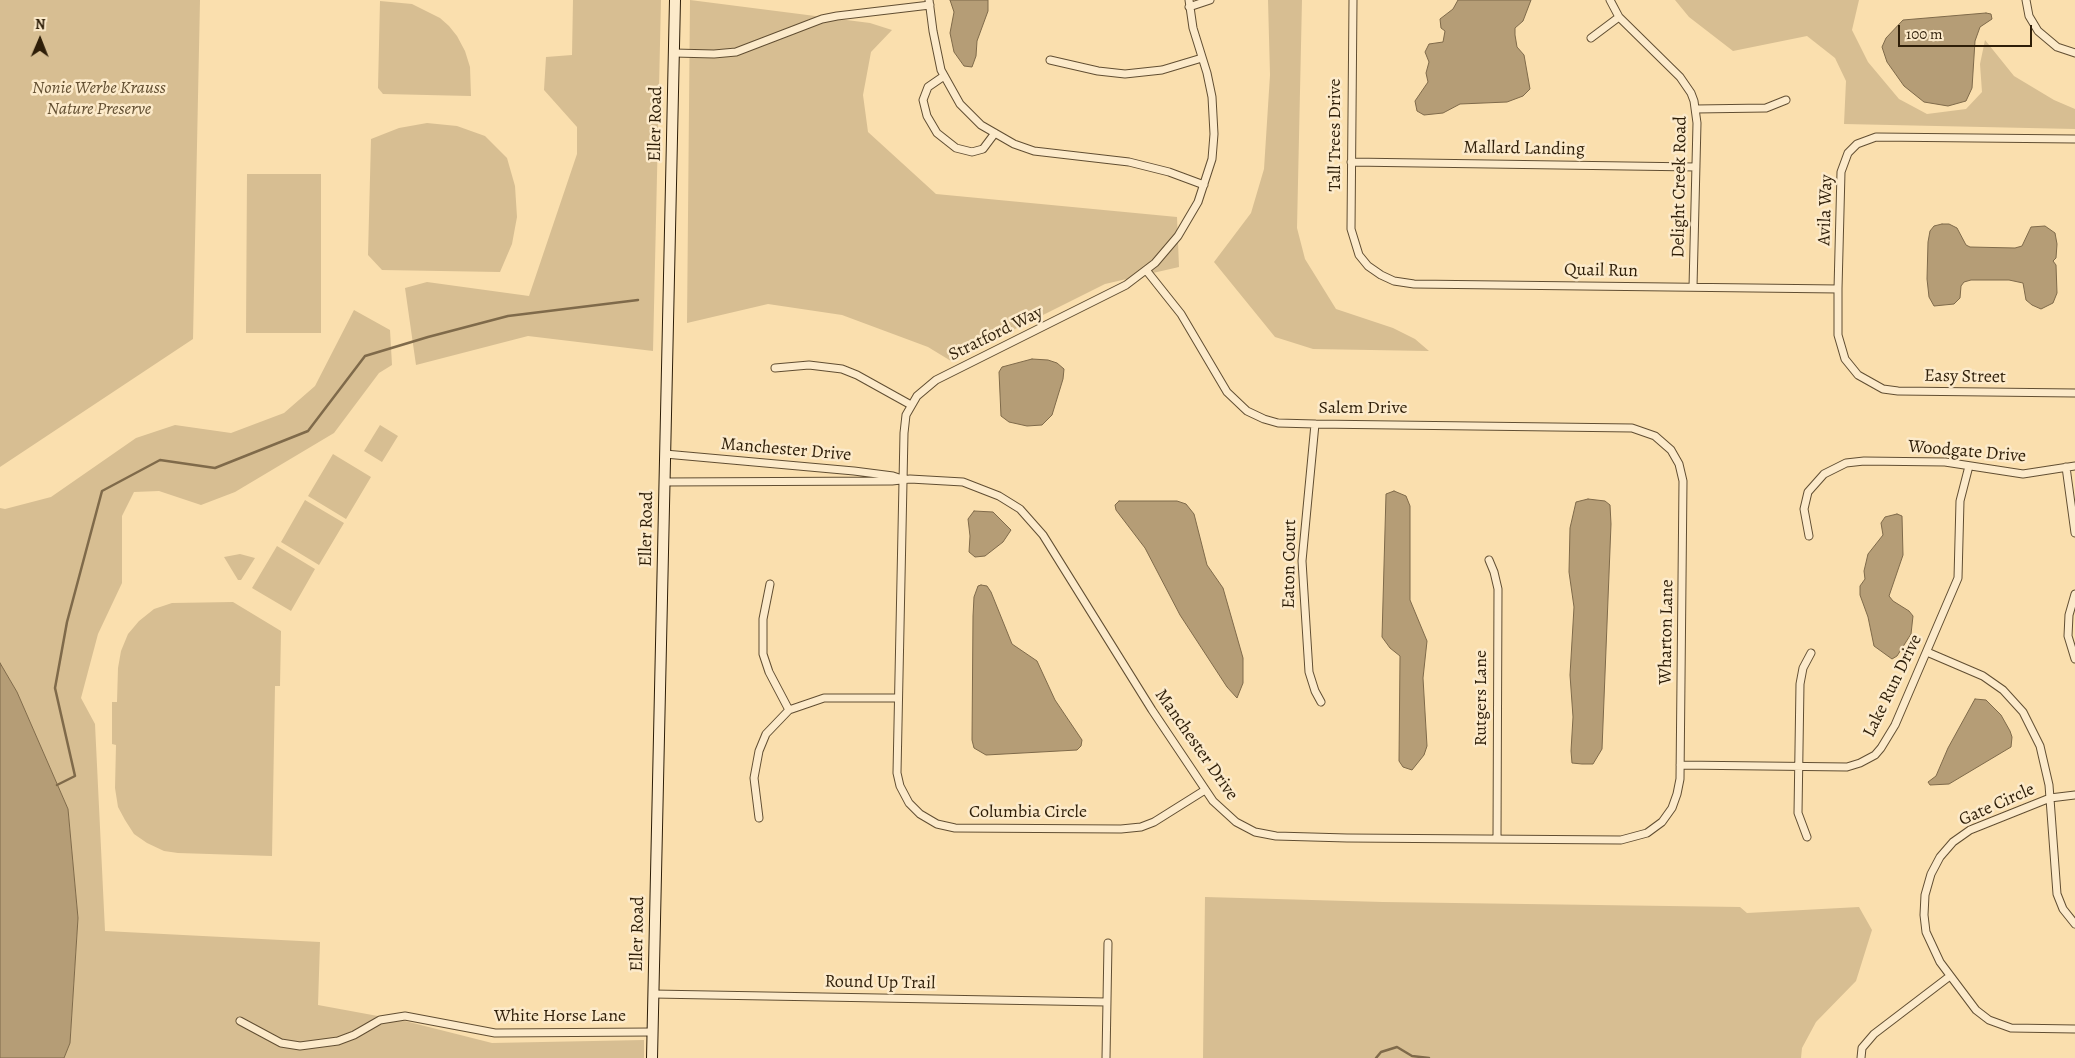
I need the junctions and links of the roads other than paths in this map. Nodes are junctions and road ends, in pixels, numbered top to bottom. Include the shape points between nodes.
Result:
1 (675, 0) edge
2 (1210, 0) edge
3 (1353, 0) edge
4 (1610, 0) edge
5 (2026, 0) edge
6 (930, 3) edge
7 (1189, 3) edge
8 (1619, 17) junction
9 (1591, 38) dead end
10 (674, 53) junction
11 (2075, 54) edge
12 (1202, 58) junction
13 (1050, 60) dead end
14 (944, 76) junction
15 (1786, 100) dead end
16 (1696, 109) junction
17 (995, 133) junction
18 (2075, 139) edge
19 (1352, 162) junction
20 (1696, 167) junction
21 (1204, 184) junction
22 (1368, 266) joint
23 (1146, 270) junction
24 (1693, 287) junction
25 (1838, 289) junction
26 (775, 368) dead end
27 (1858, 375) joint
28 (2075, 393) edge
29 (911, 405) junction
30 (1315, 424) junction
31 (1655, 436) joint
32 (665, 454) junction
33 (1968, 466) junction
34 (2075, 466) edge
35 (2066, 468) junction
36 (903, 479) junction
37 (664, 482) junction
38 (2075, 533) edge
39 (1809, 536) dead end
40 (1489, 560) dead end
41 (770, 584) dead end
42 (2075, 594) edge
43 (1927, 652) junction
44 (1811, 653) dead end
45 (2075, 659) edge
46 (898, 698) junction
47 (1321, 702) dead end
48 (790, 710) junction
49 (897, 745) joint
50 (1680, 765) junction
51 (1799, 767) junction
52 (1205, 790) junction
53 (2075, 795) edge
54 (2050, 798) junction
55 (759, 818) dead end
56 (1652, 829) joint
57 (1807, 837) dead end
58 (1497, 838) junction
59 (2075, 924) edge
60 (1108, 943) dead end
61 (1950, 976) junction
62 (653, 994) junction
63 (1106, 1002) junction
64 (240, 1021) dead end
65 (2075, 1029) edge
66 (652, 1032) junction
67 (652, 1058) edge
68 (1106, 1058) edge
69 (1861, 1058) edge

1 - 10 street, Eller Road
2 - 7 street, Stratford Way
3 - 19 street, Tall Trees Drive
4 - 8 street, Delight Creek Road
5 - 11 street via 2029,16 2038,31 2057,48
6 - 10 street via 830,18 736,52
6 - 14 street via 934,41
7 - 12 street, Stratford Way
8 - 9 street
8 - 16 street, Delight Creek Road via 1680,77 1691,93
10 - 32 street, Eller Road
12 - 13 street via 1162,70 1125,74
12 - 21 street, Stratford Way via 1212,97 1214,121 1212,159
14 - 17 street via 964,108 981,125
14 - 17 street via 928,86 923,100 927,116 937,133 956,148 972,152 983,149
15 - 16 street via 1766,108
16 - 20 street, Delight Creek Road
17 - 21 street via 1034,151 1129,162
18 - 25 street, Avila Way via 1876,137 1857,144 1845,159 1841,172
19 - 20 street, Mallard Landing
19 - 22 street, Tall Trees Drive via 1351,229 1359,255
20 - 24 street, Delight Creek Road
21 - 23 street, Stratford Way via 1198,202 1178,236
22 - 24 street, Quail Run via 1387,278 1414,284
23 - 29 street, Stratford Way via 1110,294 936,380
23 - 30 street, Salem Drive via 1182,314 1236,402 1248,411 1278,423
24 - 25 street, Quail Run
25 - 27 street, Avila Way via 1839,340 1845,359
26 - 29 street via 809,365 842,369
27 - 28 street, Easy Street via 1890,390
29 - 36 street, Stratford Way via 904,433
30 - 31 street, Salem Drive via 1617,427 1639,429
30 - 47 street, Eaton Court via 1302,561 1309,672
31 - 50 street, Wharton Lane via 1679,464 1683,481
32 - 36 street, Manchester Drive via 854,471
32 - 37 street, Eller Road
33 - 35 street, Woodgate Drive via 2023,474
33 - 39 street, Woodgate Drive via 1945,462 1853,462 1838,466 1812,487 1805,500
33 - 43 street, Lake Run Drive via 1960,501 1958,578
34 - 35 street, Woodgate Drive
35 - 38 street
36 - 37 street, Manchester Drive
36 - 46 street, Stratford Way
36 - 52 street, Manchester Drive via 974,485 1020,509 1043,535
37 - 62 street, Eller Road
40 - 58 street, Rutgers Lane via 1498,589
41 - 48 street via 763,619 764,654 769,672
42 - 45 street via 2068,636
43 - 51 street, Lake Run Drive via 1895,725 1875,755 1848,767
43 - 54 street via 1983,676 2015,702 2040,746
44 - 51 street via 1801,676
46 - 48 street via 824,698
46 - 49 street, Stratford Way
48 - 55 street via 766,734 757,758 754,778
49 - 52 street, Columbia Circle via 897,773 909,803 937,824 954,828 1141,827
50 - 51 street, Lake Run Drive
50 - 56 street, Wharton Lane via 1679,788 1672,808
51 - 57 street via 1798,813
52 - 58 street, Manchester Drive via 1236,822 1255,832 1276,836
53 - 54 street, Gate Circle
54 - 59 street via 2057,894 2063,909
54 - 61 street, Gate Circle via 1970,830 1940,857 1925,895 1924,915 1933,951
56 - 58 street, Manchester Drive via 1621,840
60 - 63 street
61 - 65 street, Gate Circle via 1976,1010 2000,1025 2023,1029
61 - 69 street via 1874,1034 1862,1048
62 - 63 street, Round Up Trail
62 - 66 street, Eller Road
63 - 68 street
64 - 66 street, White Horse Lane via 280,1042 300,1046 338,1041 380,1020 405,1016 495,1033
66 - 67 street, Eller Road

